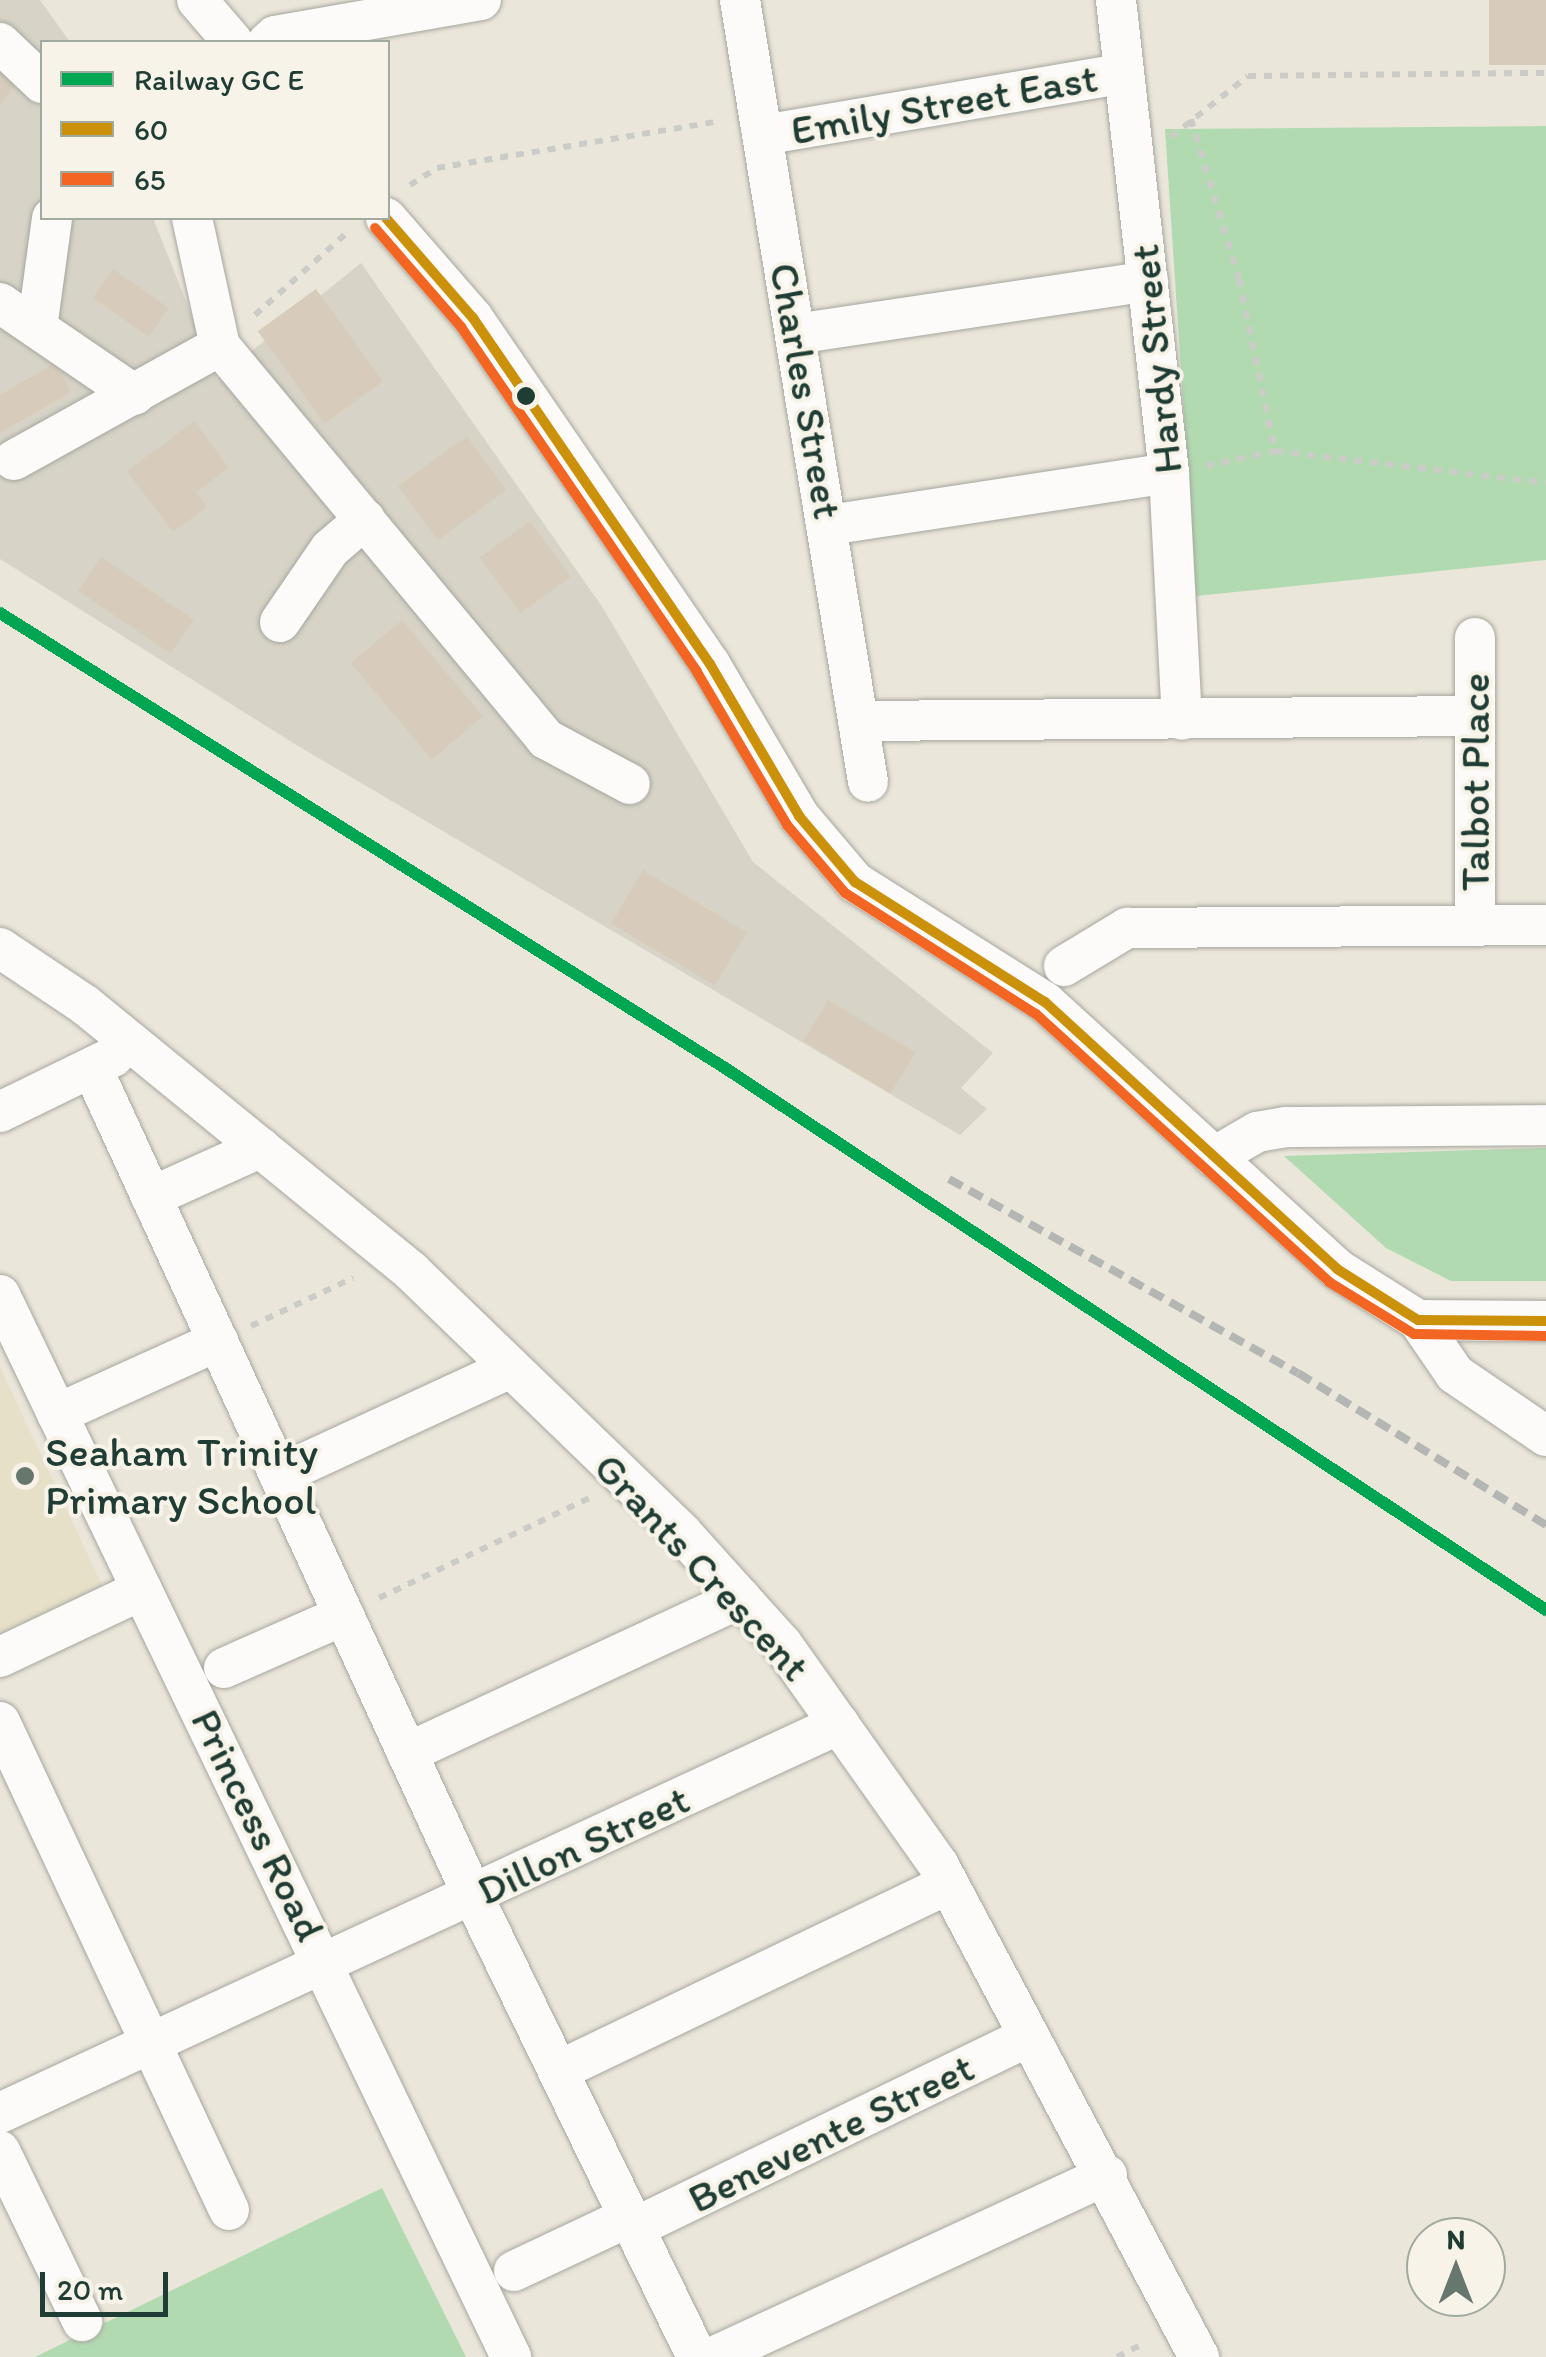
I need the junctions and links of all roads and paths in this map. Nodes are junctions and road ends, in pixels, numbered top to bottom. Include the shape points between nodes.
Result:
1 (198, 0) edge
2 (481, 0) edge
3 (740, 0) edge
4 (1116, 0) edge
5 (232, 40) edge
6 (270, 40) edge
7 (0, 43) edge
8 (1546, 73) edge
9 (1124, 74) junction
10 (40, 80) edge
11 (1191, 120) junction
12 (762, 124) junction
13 (1135, 166) junction
14 (410, 185) dead end
15 (52, 220) edge
16 (192, 220) edge
17 (372, 220) edge
18 (1148, 281) junction
19 (0, 303) edge
20 (37, 328) junction
21 (795, 334) junction
22 (220, 346) junction
23 (135, 395) junction
24 (1275, 451) junction
25 (14, 460) dead end
26 (1169, 472) junction
27 (1546, 483) edge
28 (365, 519) junction
29 (829, 525) junction
30 (280, 622) dead end
31 (1475, 638) dead end
32 (1475, 716) junction
33 (1182, 720) junction
34 (858, 721) junction
35 (868, 782) dead end
36 (630, 784) dead end
37 (1475, 926) junction
38 (1546, 926) edge
39 (0, 948) edge
40 (1064, 966) dead end
41 (134, 1046) junction
42 (92, 1068) junction
43 (0, 1112) edge
44 (1546, 1125) edge
45 (260, 1148) junction
46 (1214, 1158) junction
47 (151, 1197) junction
48 (395, 1258) junction
49 (0, 1296) edge
50 (1418, 1320) junction
51 (1546, 1321) edge
52 (218, 1342) junction
53 (511, 1368) junction
54 (58, 1414) junction
55 (1546, 1436) edge
56 (279, 1475) junction
57 (627, 1481) junction
58 (142, 1590) junction
59 (741, 1598) junction
60 (344, 1614) junction
61 (0, 1657) edge
62 (224, 1668) dead end
63 (0, 1722) edge
64 (839, 1724) junction
65 (407, 1752) junction
66 (950, 1884) junction
67 (473, 1896) junction
68 (326, 1964) junction
69 (1028, 2037) junction
70 (152, 2044) junction
71 (558, 2071) junction
72 (0, 2113) edge
73 (0, 2151) edge
74 (1107, 2175) junction
75 (230, 2210) dead end
76 (632, 2223) junction
77 (514, 2271) dead end
78 (82, 2321) dead end
79 (511, 2357) edge
80 (696, 2357) edge
81 (713, 2357) edge
82 (1198, 2357) edge

1 - 5 street
2 - 6 street
3 - 12 street, Charles Street
4 - 9 street, Hardy Street
7 - 10 street
8 - 11 path via 1248,76
9 - 12 street, Emily Street East
9 - 13 street, Hardy Street
11 - 13 path
11 - 24 path via 1240,280
12 - 14 path via 437,168
12 - 21 street, Charles Street
13 - 18 street, Hardy Street
15 - 20 street
16 - 22 street
17 - 22 path
17 - 46 street via 473,318 710,664 799,816 855,882 1045,1002
18 - 21 street
18 - 26 street, Hardy Street
19 - 20 street
20 - 23 street
21 - 29 street, Charles Street
22 - 23 street
22 - 28 street
23 - 25 street
24 - 26 path
24 - 27 path
26 - 29 street
26 - 33 street, Hardy Street
28 - 30 street via 330,549
28 - 36 street via 546,738
29 - 34 street, Charles Street
31 - 32 street, Talbot Place
32 - 33 street
32 - 37 street, Talbot Place
33 - 34 street
34 - 35 street, Charles Street
37 - 38 street
37 - 40 street via 1127,928
39 - 41 street, Grants Crescent
41 - 42 street
41 - 45 street, Grants Crescent
42 - 43 street
42 - 47 street
44 - 46 street via 1286,1127 1257,1132
45 - 47 street
45 - 48 street, Grants Crescent
46 - 50 street via 1337,1269
47 - 52 street
48 - 52 path
48 - 53 street, Grants Crescent
49 - 54 street, Princess Road
50 - 51 street
50 - 55 street via 1455,1374
52 - 54 street
52 - 56 street
53 - 56 street
53 - 57 street, Grants Crescent
54 - 58 street, Princess Road
56 - 60 street
57 - 59 street, Grants Crescent
57 - 60 path
58 - 61 street
58 - 68 street, Princess Road
59 - 64 street, Grants Crescent
59 - 65 street
60 - 62 street
60 - 65 street
63 - 70 street
64 - 66 street, Grants Crescent
64 - 67 street, Dillon Street
65 - 67 street
66 - 69 street, Grants Crescent
66 - 71 street
67 - 68 street, Dillon Street
67 - 71 street
68 - 70 street, Dillon Street
68 - 79 street, Princess Road
69 - 74 street, Grants Crescent
69 - 76 street, Benevente Street
70 - 72 street, Dillon Street
70 - 75 street
71 - 76 street
73 - 78 street
74 - 81 street
74 - 82 street, Grants Crescent
76 - 77 street, Benevente Street
76 - 80 street

